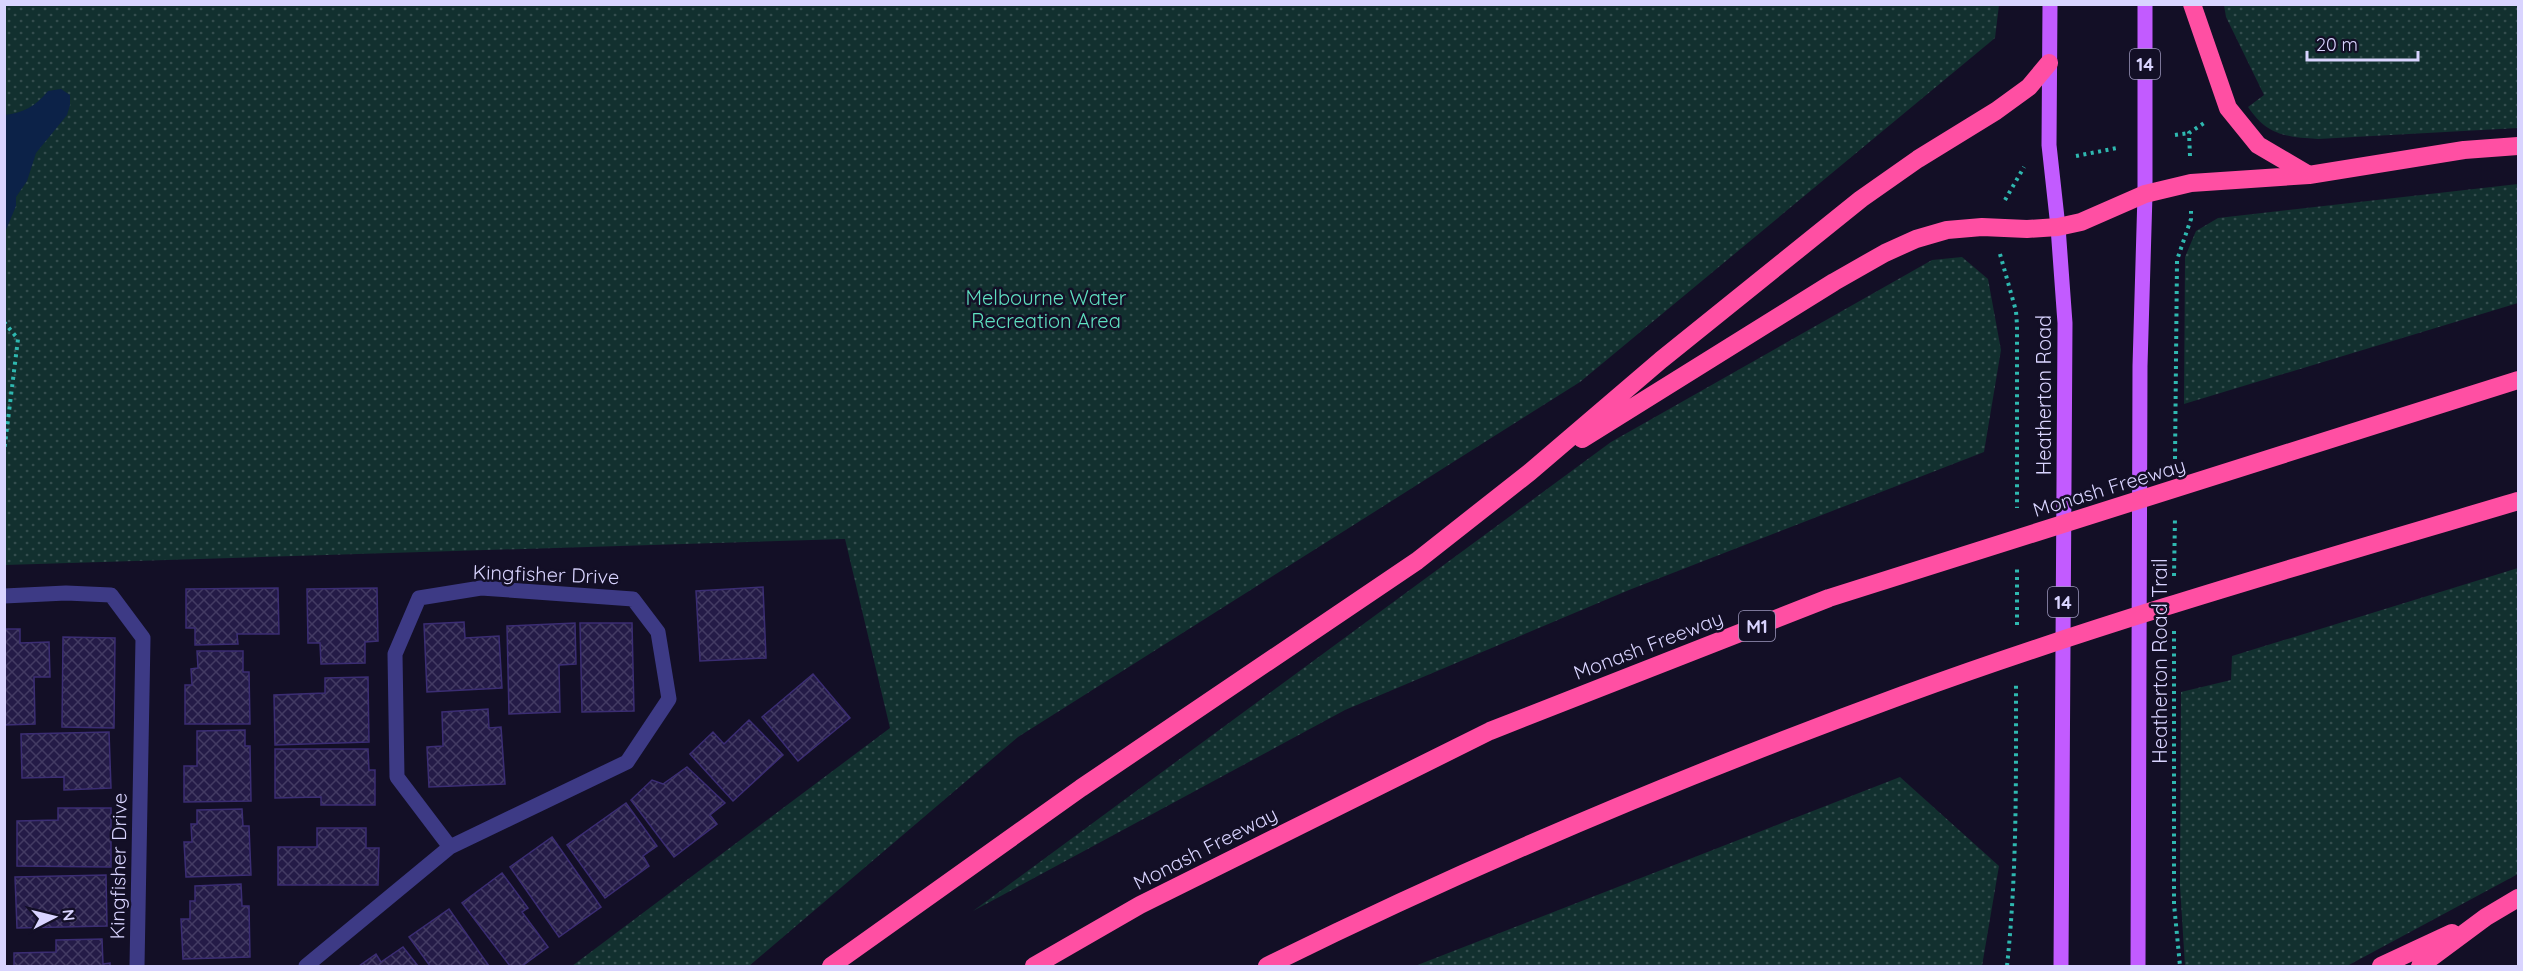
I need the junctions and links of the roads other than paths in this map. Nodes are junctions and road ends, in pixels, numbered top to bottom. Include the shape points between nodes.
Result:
1 (2050, 4) edge
2 (2145, 4) edge
3 (2192, 4) edge
4 (2049, 63) junction
5 (2518, 146) edge
6 (2309, 175) junction
7 (2145, 194) junction
8 (2058, 227) junction
9 (2518, 380) edge
10 (1530, 472) junction
11 (2518, 501) edge
12 (4, 596) edge
13 (450, 847) junction
14 (2518, 898) edge
15 (2486, 917) junction
16 (137, 966) edge
17 (306, 966) edge
18 (831, 966) edge
19 (1034, 966) edge
20 (1267, 966) edge
21 (2061, 966) edge
22 (2138, 966) edge
23 (2381, 966) edge
24 (2420, 966) edge

1 - 4 main road, Heatherton Road / 14
2 - 7 main road, 14
3 - 6 highway via 2228,108 2258,145
4 - 8 main road, Heatherton Road / 14 via 2049,145
4 - 10 highway via 2029,87 1996,111 1861,199 1661,360
5 - 6 highway via 2464,150
6 - 7 highway via 2191,183
7 - 8 highway via 2081,222
7 - 22 main road, 14 via 2140,366
8 - 10 highway via 1947,230 1885,253
8 - 21 main road, Heatherton Road / 14 via 2065,323
9 - 19 highway, Monash Freeway / M1 via 1829,598 1490,730 1140,905
10 - 18 highway via 1416,561 1081,788
11 - 20 highway via 2200,595 1905,694 1649,794
12 - 16 lane, Kingfisher Drive via 111,595 142,638
13 - 13 lane, Kingfisher Drive via 627,762 669,699 658,632 633,599 481,588 419,598 395,654 397,777
13 - 17 lane, Kingfisher Drive
14 - 15 highway
15 - 23 highway
15 - 24 highway

